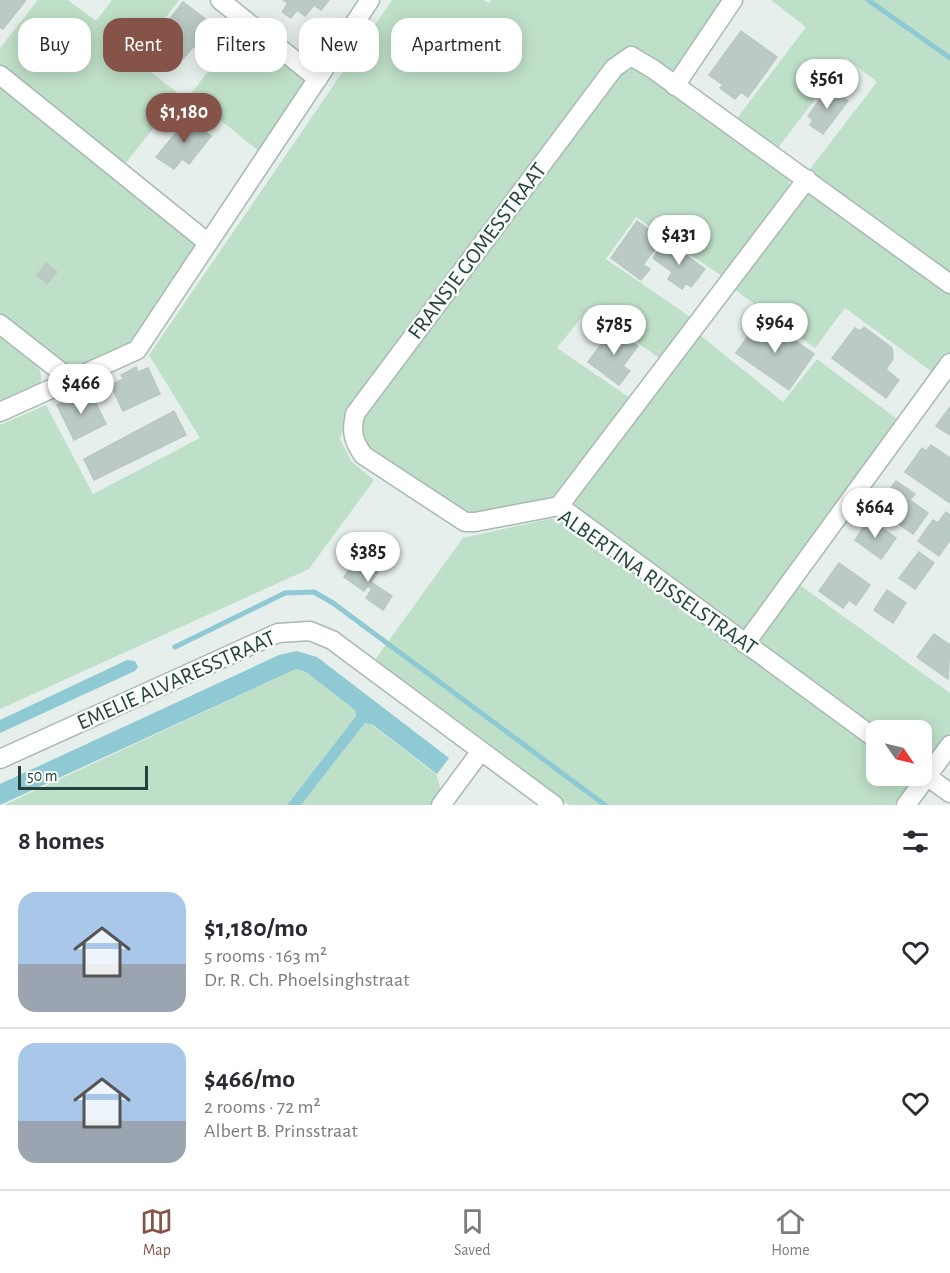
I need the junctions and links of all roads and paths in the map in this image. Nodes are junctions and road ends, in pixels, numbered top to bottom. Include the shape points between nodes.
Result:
1 (220, 0) edge
2 (370, 0) edge
3 (733, 0) edge
4 (0, 75) edge
5 (318, 79) junction
6 (675, 86) junction
7 (807, 179) junction
8 (207, 242) junction
9 (950, 284) edge
10 (0, 324) edge
11 (950, 363) edge
12 (70, 379) junction
13 (0, 412) edge
14 (363, 455) joint
15 (559, 506) junction
16 (745, 644) junction
17 (866, 732) edge
18 (950, 745) edge
19 (481, 751) junction
20 (0, 759) edge
21 (932, 765) edge
22 (932, 780) edge
23 (917, 786) edge
24 (950, 793) edge
25 (441, 805) edge
26 (554, 805) edge
27 (906, 805) edge

1 - 5 street
2 - 5 street
3 - 6 street
4 - 8 street
5 - 8 street
6 - 7 street
6 - 14 street, FRANSJE GOMESSTRAAT via 631,56 614,68 355,414 353,440
7 - 9 street
7 - 15 street
8 - 12 street via 137,350
10 - 12 street
11 - 16 street
12 - 13 street
14 - 15 street, ALBERTINA RIJSSELSTRAAT via 465,522
15 - 16 street, ALBERTINA RIJSSELSTRAAT
16 - 17 street, ALBERTINA RIJSSELSTRAAT
18 - 21 street
19 - 20 street, EMELIE ALVARESSTRAAT via 332,640 310,632 278,633
19 - 25 street
19 - 26 street, EMELIE ALVARESSTRAAT
22 - 24 street
23 - 27 street

